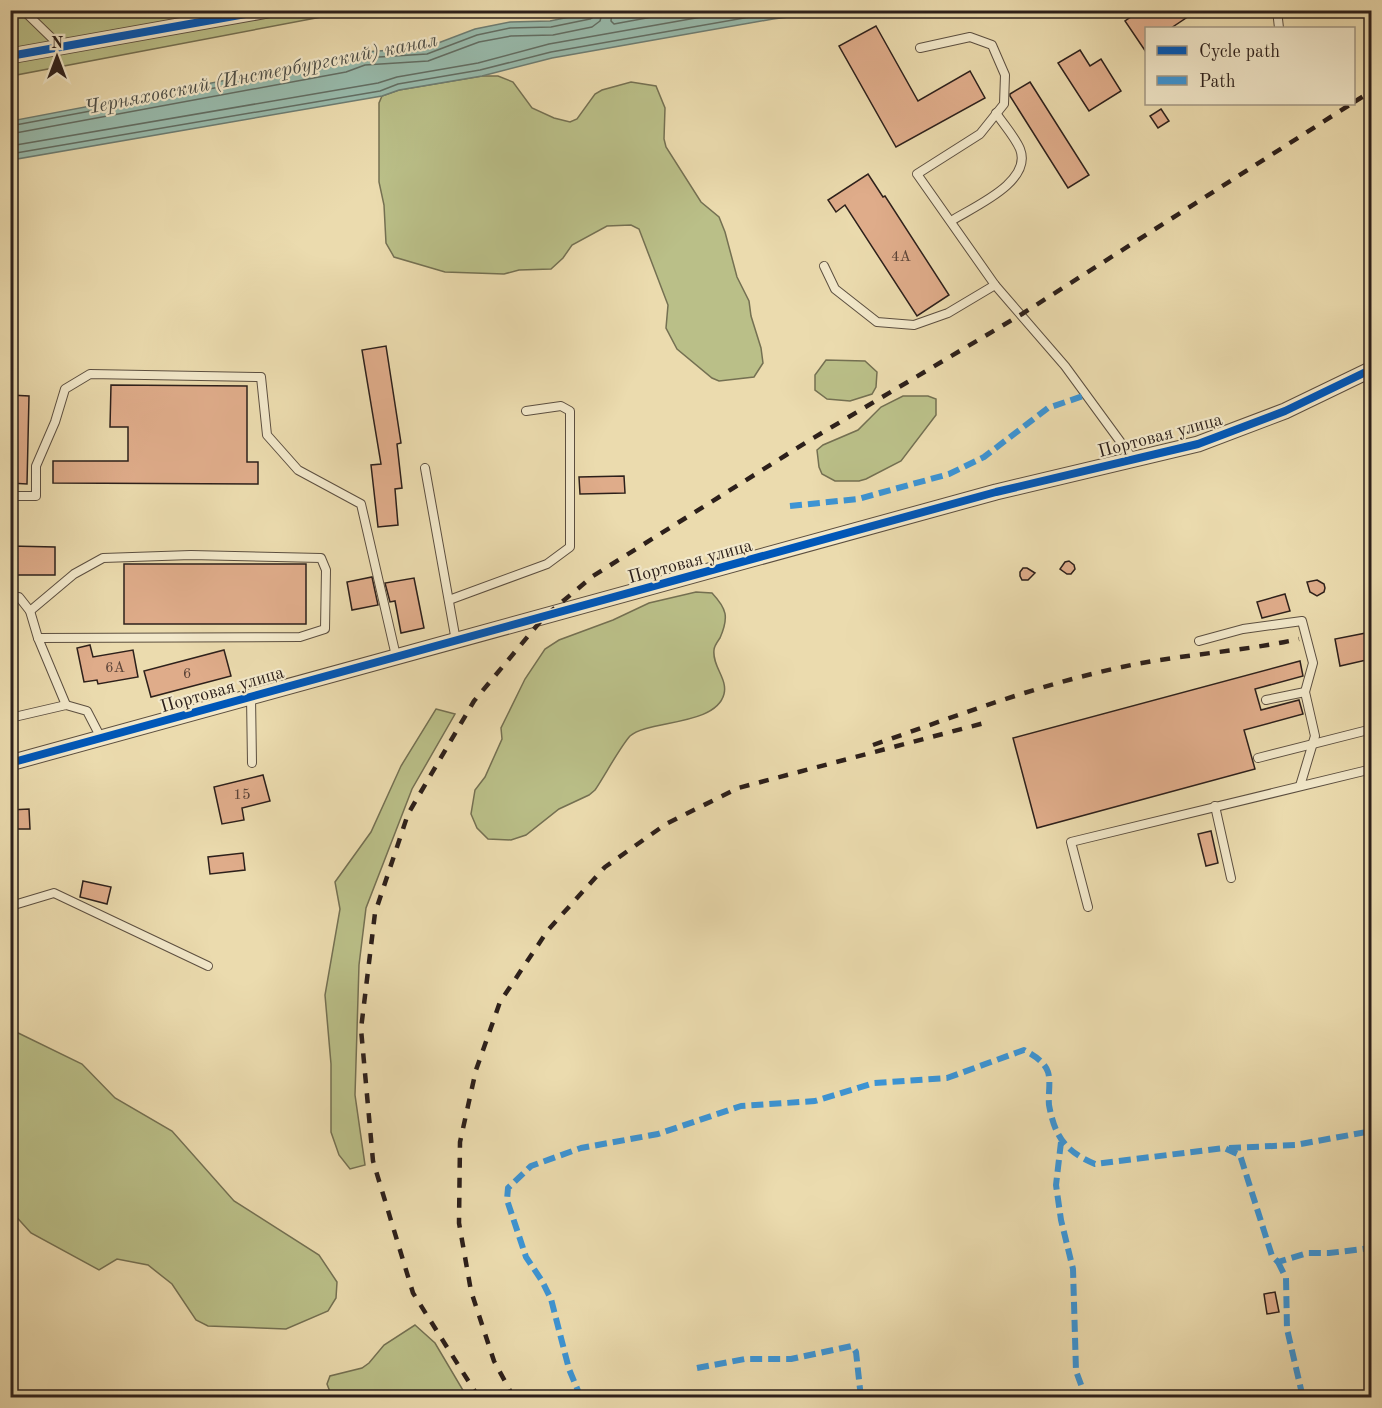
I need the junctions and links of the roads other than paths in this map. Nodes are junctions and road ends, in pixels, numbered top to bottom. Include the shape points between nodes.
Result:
1 (23, 10) edge
2 (268, 10) edge
3 (1276, 10) edge
4 (243, 12) edge
5 (1279, 27) edge
6 (62, 47) junction
7 (920, 48) dead end
8 (10, 56) edge
9 (996, 113) junction
10 (951, 221) junction
11 (824, 266) dead end
12 (995, 285) junction
13 (1371, 369) edge
14 (525, 411) dead end
15 (1133, 459) junction
16 (425, 468) dead end
17 (10, 496) edge
18 (10, 597) edge
19 (448, 600) junction
20 (30, 611) junction
21 (38, 638) junction
22 (456, 641) junction
23 (1199, 641) dead end
24 (396, 656) junction
25 (1305, 692) junction
26 (251, 697) junction
27 (1266, 700) dead end
28 (66, 705) junction
29 (10, 718) edge
30 (1371, 729) edge
31 (101, 738) junction
32 (1312, 744) junction
33 (1258, 758) dead end
34 (10, 763) edge
35 (252, 763) dead end
36 (1371, 769) edge
37 (1300, 786) junction
38 (1215, 807) junction
39 (1231, 878) dead end
40 (10, 903) edge
41 (1088, 907) dead end
42 (208, 966) dead end

1 - 6 lane
2 - 4 street
3 - 5 lane
4 - 6 street
6 - 8 street
7 - 9 lane via 970,37 992,45 1005,75 1004,104
9 - 10 lane via 1020,150 1021,170 1012,183
9 - 10 lane via 980,134 917,174
10 - 12 lane
11 - 12 lane via 835,289 878,322 914,325 948,313
12 - 15 lane via 1065,366
13 - 15 street, Портовая улица via 1285,411 1198,444
14 - 19 lane via 561,406 570,411 570,547 547,564
15 - 22 street, Портовая улица via 996,492
16 - 19 lane
17 - 24 lane via 36,496 36,466 65,389 90,374 261,377 267,435 298,470 361,504
18 - 20 lane via 19,597
19 - 22 lane
20 - 21 lane
20 - 21 lane via 74,574 103,558 321,558 326,570 325,629 300,637
21 - 28 lane
22 - 24 street, Портовая улица
23 - 25 lane via 1243,629 1302,621 1313,663
24 - 26 street, Портовая улица
25 - 27 lane
25 - 32 lane via 1315,736
26 - 31 street, Портовая улица
26 - 35 lane
28 - 29 lane
28 - 31 lane via 87,711
30 - 32 lane
31 - 34 street, Портовая улица
32 - 33 lane
32 - 37 lane
36 - 37 lane
37 - 38 lane
38 - 39 lane
38 - 41 lane via 1071,842
40 - 42 lane via 54,893

